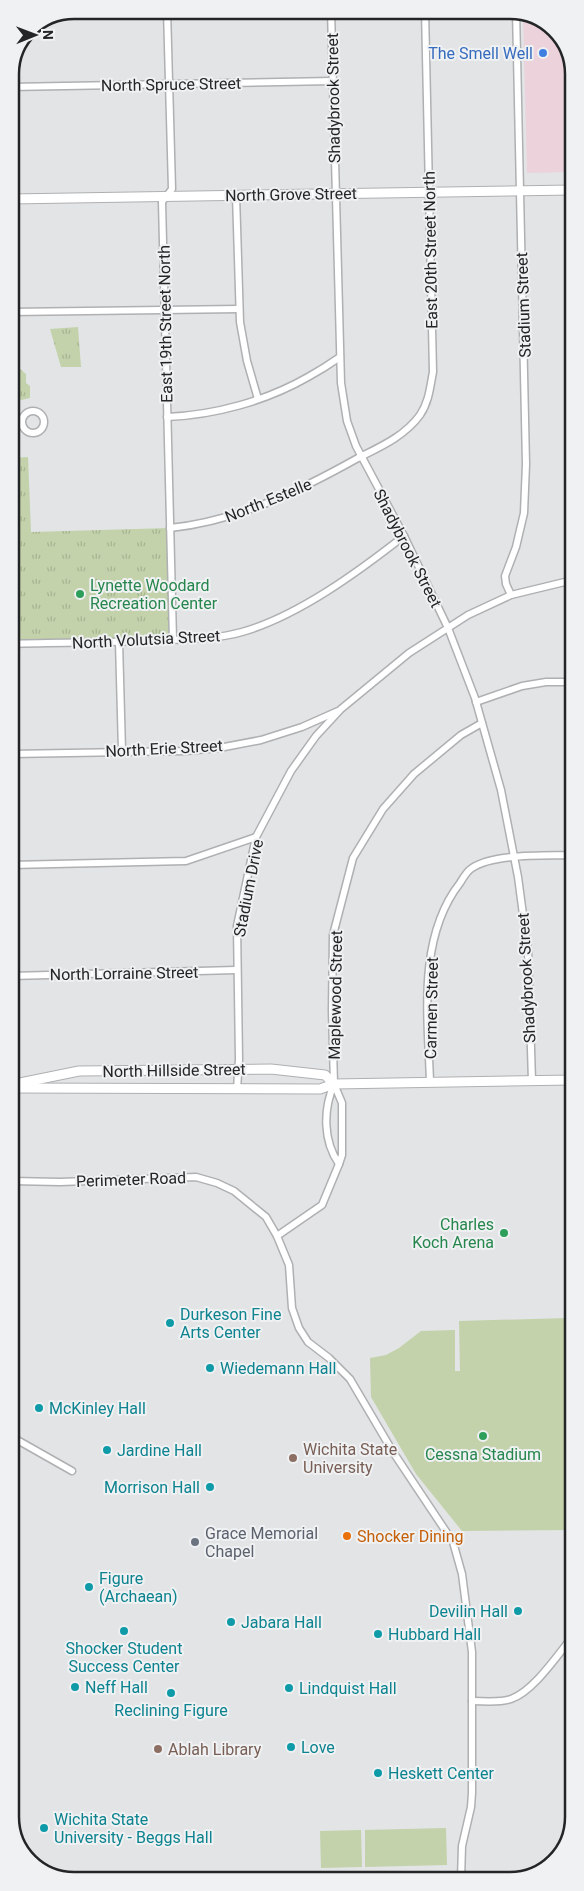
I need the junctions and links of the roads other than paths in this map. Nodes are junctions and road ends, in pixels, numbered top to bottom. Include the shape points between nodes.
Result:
1 (166, 19) edge
2 (331, 19) edge
3 (425, 19) edge
4 (516, 19) edge
5 (333, 81) junction
6 (169, 85) junction
7 (19, 87) edge
8 (520, 190) junction
9 (565, 190) edge
10 (429, 192) junction
11 (336, 193) junction
12 (236, 195) junction
13 (166, 197) junction
14 (19, 199) edge
15 (239, 309) junction
16 (164, 310) junction
17 (19, 312) edge
18 (340, 357) junction
19 (258, 398) junction
20 (167, 417) junction
21 (361, 457) junction
22 (170, 528) junction
23 (404, 536) junction
24 (565, 582) edge
25 (511, 595) junction
26 (448, 628) junction
27 (173, 640) junction
28 (119, 642) junction
29 (19, 644) edge
30 (565, 682) edge
31 (476, 702) junction
32 (341, 710) junction
33 (482, 723) junction
34 (122, 751) junction
35 (19, 754) edge
36 (256, 837) junction
37 (565, 855) edge
38 (514, 858) junction
39 (19, 865) edge
40 (236, 970) junction
41 (19, 976) edge
42 (238, 1069) junction
43 (565, 1080) edge
44 (532, 1081) junction
45 (430, 1082) junction
46 (334, 1084) junction
47 (19, 1085) edge
48 (19, 1087) edge
49 (236, 1090) junction
50 (339, 1164) junction
51 (19, 1181) edge
52 (277, 1236) junction
53 (19, 1441) edge
54 (72, 1471) dead end
55 (565, 1646) edge
56 (472, 1701) junction
57 (460, 1872) edge

1 - 6 street, East 19th Street North
2 - 5 street, Shadybrook Street
3 - 10 street, East 20th Street North
4 - 8 street, Stadium Street
5 - 6 street, North Spruce Street
5 - 11 street, Shadybrook Street
6 - 7 street, North Spruce Street
6 - 13 street, East 19th Street North via 172,189
8 - 9 main road, North Grove Street
8 - 10 main road, North Grove Street
8 - 25 street, Stadium Street via 526,464 524,513 505,576
10 - 11 main road, North Grove Street
10 - 21 street, East 20th Street North via 433,372 429,396 410,427
11 - 12 main road, North Grove Street
11 - 18 street, Shadybrook Street
12 - 13 main road, North Grove Street
12 - 15 street
13 - 14 main road, North Grove Street
13 - 16 street, East 19th Street North via 162,202
15 - 16 street
15 - 19 street via 247,361
16 - 17 street
16 - 20 street, East 19th Street North
18 - 19 street via 307,378
18 - 21 street, Shadybrook Street via 347,421
19 - 20 street via 216,411
20 - 22 street, East 19th Street North
21 - 22 street, North Estelle via 249,510 197,525
21 - 23 street, Shadybrook Street
22 - 27 street, East 19th Street North
23 - 26 street, Shadybrook Street
23 - 27 street, North Volutsia Street via 342,581 286,614 242,632
24 - 25 street
25 - 26 street, Stadium Drive
26 - 31 street, Shadybrook Street
26 - 32 street, Stadium Drive via 410,653
27 - 28 street, North Volutsia Street
28 - 29 street, North Volutsia Street
28 - 34 street
30 - 31 street via 522,686
31 - 33 street, Shadybrook Street
32 - 34 street, North Erie Street via 302,727 219,748
32 - 36 street, Stadium Drive via 316,736 291,770
33 - 38 street, Shadybrook Street via 501,790
33 - 46 street, Maplewood Street via 461,735 414,774 383,809 353,858 333,935
34 - 35 street, North Erie Street
36 - 39 street via 186,861
36 - 40 street, Stadium Drive via 237,926
37 - 38 street, Carmen Street
38 - 44 street, Shadybrook Street via 528,952
38 - 45 street, Carmen Street via 491,860 470,868 453,891 438,923 428,965
40 - 41 street, North Lorraine Street
40 - 42 street, Stadium Drive
42 - 46 main road, North Hillside Street via 326,1075
42 - 47 main road, North Hillside Street via 79,1071
42 - 49 street, Stadium Drive
43 - 44 main road, North Hillside Street
44 - 45 main road, North Hillside Street
45 - 46 main road, North Hillside Street
46 - 49 main road, North Hillside Street via 320,1089
46 - 50 street via 342,1102 342,1155
46 - 50 street via 327,1100 327,1136 331,1153
48 - 49 main road, North Hillside Street
50 - 52 street via 322,1206
51 - 52 street, Perimeter Road via 196,1177 234,1191 266,1217
52 - 56 street, Perimeter Road via 290,1265 292,1308 299,1328 308,1342 350,1379 393,1452 453,1542 462,1574 470,1631
53 - 54 street
55 - 56 street via 521,1694 504,1700
56 - 57 street, Perimeter Road via 472,1793

